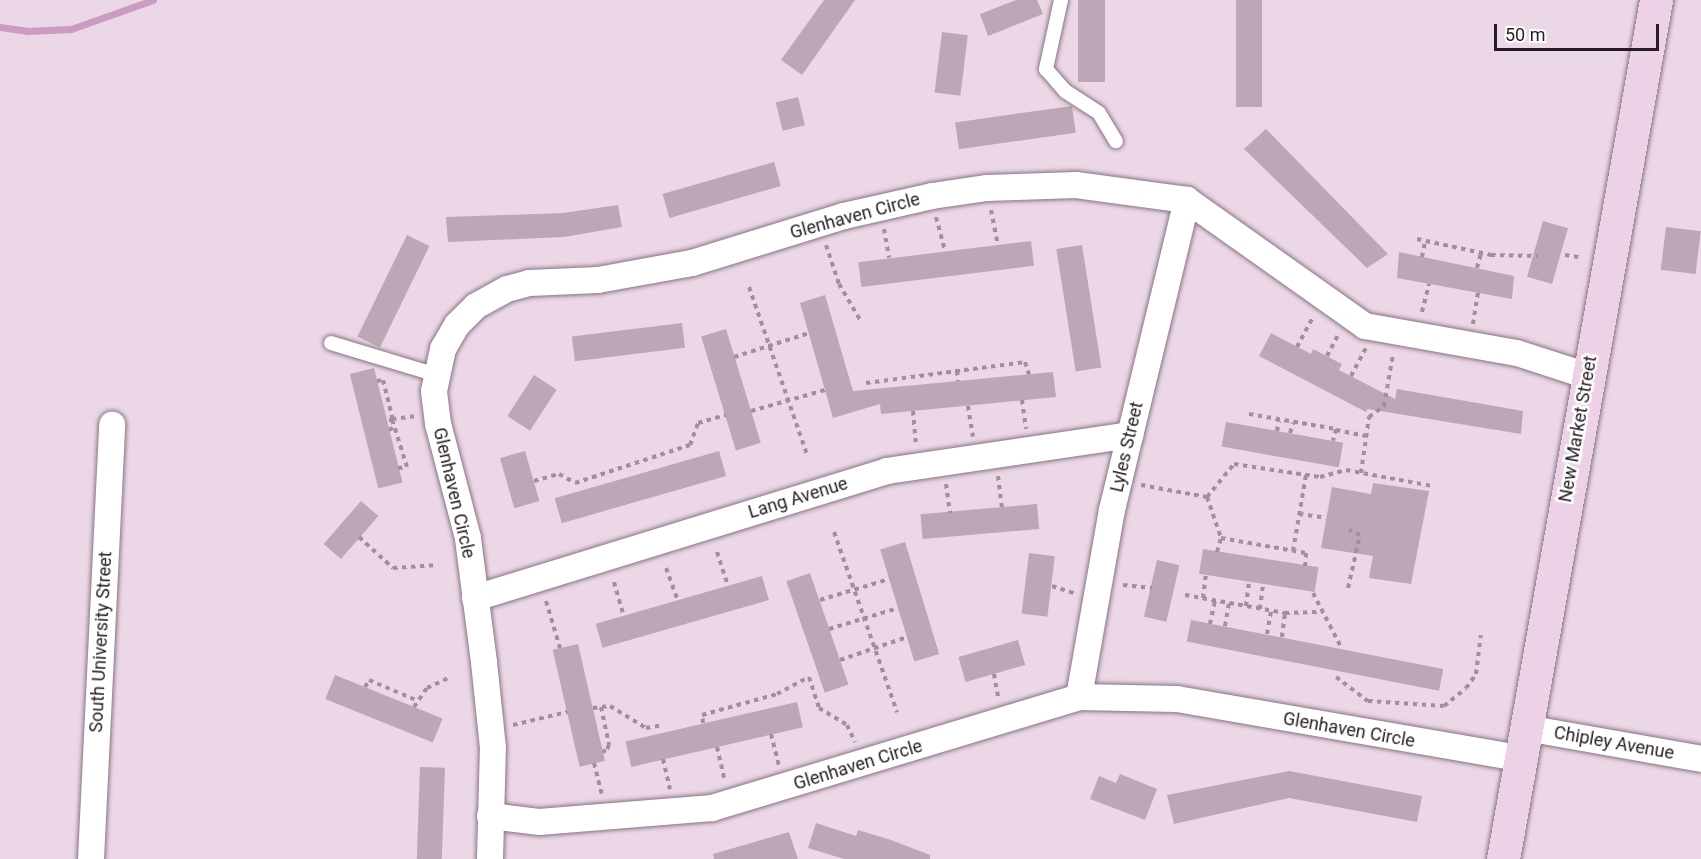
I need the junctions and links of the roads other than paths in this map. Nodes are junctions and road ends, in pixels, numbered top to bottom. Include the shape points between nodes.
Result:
1 (1061, 0) edge
2 (1656, 0) edge
3 (1116, 141) dead end
4 (1187, 200) junction
5 (331, 343) dead end
6 (436, 375) junction
7 (1588, 376) junction
8 (112, 425) dead end
9 (1130, 435) junction
10 (475, 598) junction
11 (1079, 697) junction
12 (1522, 743) junction
13 (1701, 759) edge
14 (490, 816) junction
15 (91, 859) edge
16 (490, 859) edge
17 (1503, 859) edge

1 - 3 lane via 1046,69 1065,91 1099,113
2 - 7 street, New Market Street
4 - 6 street, Glenhaven Circle via 1076,185 987,188 844,216 692,263 598,280 529,283 507,289 476,306 457,325 443,349
4 - 7 street, Glenhaven Circle via 1365,326 1517,353
4 - 9 street, Lyles Street
5 - 6 lane
6 - 10 street, Glenhaven Circle via 435,405 468,538
7 - 12 street, New Market Street
8 - 15 street, South University Street
9 - 10 street, Lang Avenue via 887,471
9 - 11 street, Lyles Street via 1089,626
10 - 14 street, Glenhaven Circle via 493,747
11 - 12 street, Glenhaven Circle via 1177,699
11 - 14 street, Glenhaven Circle via 712,808 539,822
12 - 13 street, Chipley Avenue
12 - 17 street, New Market Street
14 - 16 street

